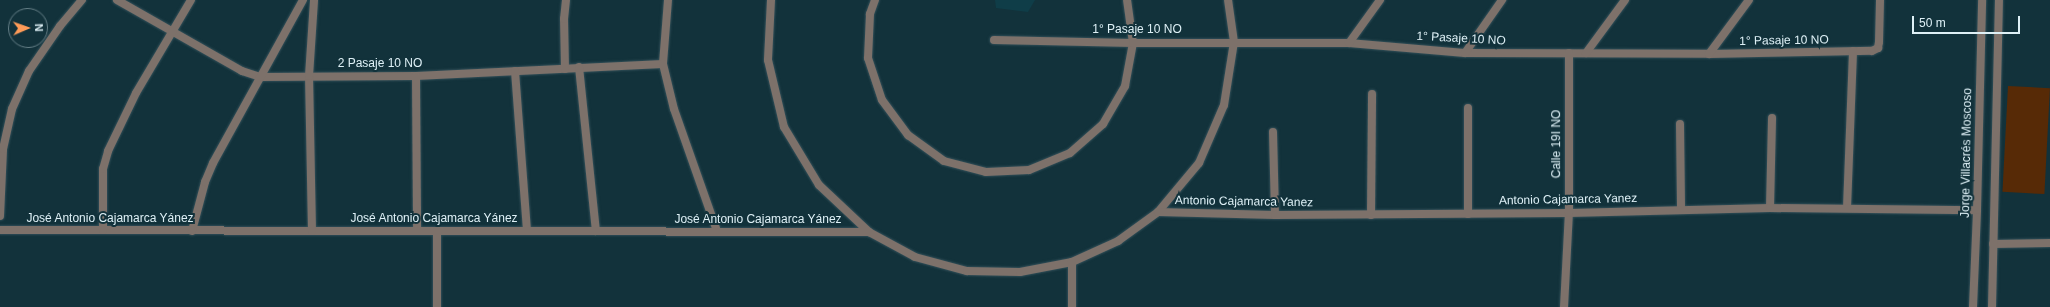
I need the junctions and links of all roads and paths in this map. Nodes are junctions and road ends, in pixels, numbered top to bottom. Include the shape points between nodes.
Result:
1 (82, 0) edge
2 (117, 0) edge
3 (191, 0) edge
4 (303, 0) edge
5 (314, 0) edge
6 (566, 0) edge
7 (668, 0) edge
8 (771, 0) edge
9 (875, 0) edge
10 (1127, 0) edge
11 (1228, 0) edge
12 (1380, 0) edge
13 (1502, 0) edge
14 (1625, 0) edge
15 (1748, 0) edge
16 (1880, 0) edge
17 (1982, 0) edge
18 (1999, 0) edge
19 (173, 32) junction
20 (994, 40) dead end
21 (1234, 42) junction
22 (1133, 43) junction
23 (1349, 43) junction
24 (1853, 51) junction
25 (1465, 52) junction
26 (1569, 53) junction
27 (1586, 53) junction
28 (1709, 54) junction
29 (663, 64) junction
30 (579, 67) junction
31 (565, 69) junction
32 (515, 71) junction
33 (310, 76) junction
34 (416, 76) junction
35 (261, 77) junction
36 (1372, 94) dead end
37 (1468, 108) dead end
38 (1772, 118) dead end
39 (1680, 124) dead end
40 (1273, 132) dead end
41 (1770, 208) junction
42 (1847, 208) junction
43 (1681, 209) junction
44 (1977, 210) junction
45 (1158, 212) junction
46 (1569, 213) junction
47 (1468, 214) junction
48 (1372, 215) junction
49 (0, 216) edge
50 (1275, 216) junction
51 (0, 230) edge
52 (102, 230) junction
53 (192, 231) junction
54 (312, 231) junction
55 (417, 231) junction
56 (437, 231) junction
57 (716, 231) junction
58 (527, 232) junction
59 (596, 232) junction
60 (869, 232) junction
61 (1993, 244) junction
62 (2050, 244) edge
63 (1072, 262) junction
64 (437, 307) edge
65 (1072, 307) edge
66 (1564, 307) edge
67 (1973, 307) edge
68 (1992, 307) edge

1 - 49 street via 60,26 29,71 12,109 3,149
2 - 19 street, 2 Pasaje 10 NO
3 - 19 street
4 - 35 street
5 - 33 street
6 - 31 street
7 - 29 street
8 - 60 street via 768,60 784,127 819,185
9 - 22 street via 870,14 868,58 882,100 908,135 944,160 986,172 1029,170 1070,154 1103,124 1125,86
10 - 22 street
11 - 21 street
12 - 23 street
13 - 25 street
14 - 27 street
15 - 28 street
16 - 24 street, 1° Pasaje 10 NO via 1878,48 1872,51
17 - 44 street, Jorge Villacrés Moscoso
18 - 61 street
19 - 35 street, 2 Pasaje 10 NO via 242,71
19 - 52 street via 136,93 108,151 103,168
20 - 22 street, 1° Pasaje 10 NO
21 - 22 street, 1° Pasaje 10 NO
21 - 23 street, 1° Pasaje 10 NO
21 - 45 street via 1224,105 1199,163
23 - 25 street, 1° Pasaje 10 NO
24 - 28 street, 1° Pasaje 10 NO
24 - 42 street
25 - 26 street, 1° Pasaje 10 NO
26 - 27 street, 1° Pasaje 10 NO
26 - 46 street, Calle 19I NO
27 - 28 street, 1° Pasaje 10 NO
29 - 30 street, 2 Pasaje 10 NO
29 - 57 street via 674,109
30 - 31 street, 2 Pasaje 10 NO
30 - 59 street
31 - 32 street, 2 Pasaje 10 NO
32 - 34 street, 2 Pasaje 10 NO
32 - 58 street
33 - 34 street, 2 Pasaje 10 NO
33 - 35 street, 2 Pasaje 10 NO
33 - 54 street
34 - 55 street
35 - 53 street via 213,164 205,182
36 - 48 street
37 - 47 street
38 - 41 street
39 - 43 street
40 - 50 street
41 - 42 street, Antonio Cajamarca Yanez
41 - 43 street, Antonio Cajamarca Yanez
42 - 44 street, Antonio Cajamarca Yanez
43 - 46 street, Antonio Cajamarca Yanez
44 - 67 street, Jorge Villacrés Moscoso
45 - 50 street, Antonio Cajamarca Yanez
45 - 63 street via 1118,241
46 - 47 street, Antonio Cajamarca Yanez
46 - 66 street, Calle 19I NO
47 - 48 street, Antonio Cajamarca Yanez
48 - 50 street, Antonio Cajamarca Yanez
51 - 52 street, José Antonio Cajamarca Yánez
52 - 53 street, José Antonio Cajamarca Yánez
53 - 54 street, José Antonio Cajamarca Yánez
54 - 55 street, José Antonio Cajamarca Yánez
55 - 56 street, José Antonio Cajamarca Yánez
56 - 58 street, José Antonio Cajamarca Yánez
56 - 64 street
57 - 59 street, José Antonio Cajamarca Yánez
57 - 60 street, José Antonio Cajamarca Yánez
58 - 59 street, José Antonio Cajamarca Yánez
60 - 63 street via 916,257 967,271 1020,272
61 - 62 street
61 - 68 street
63 - 65 street

